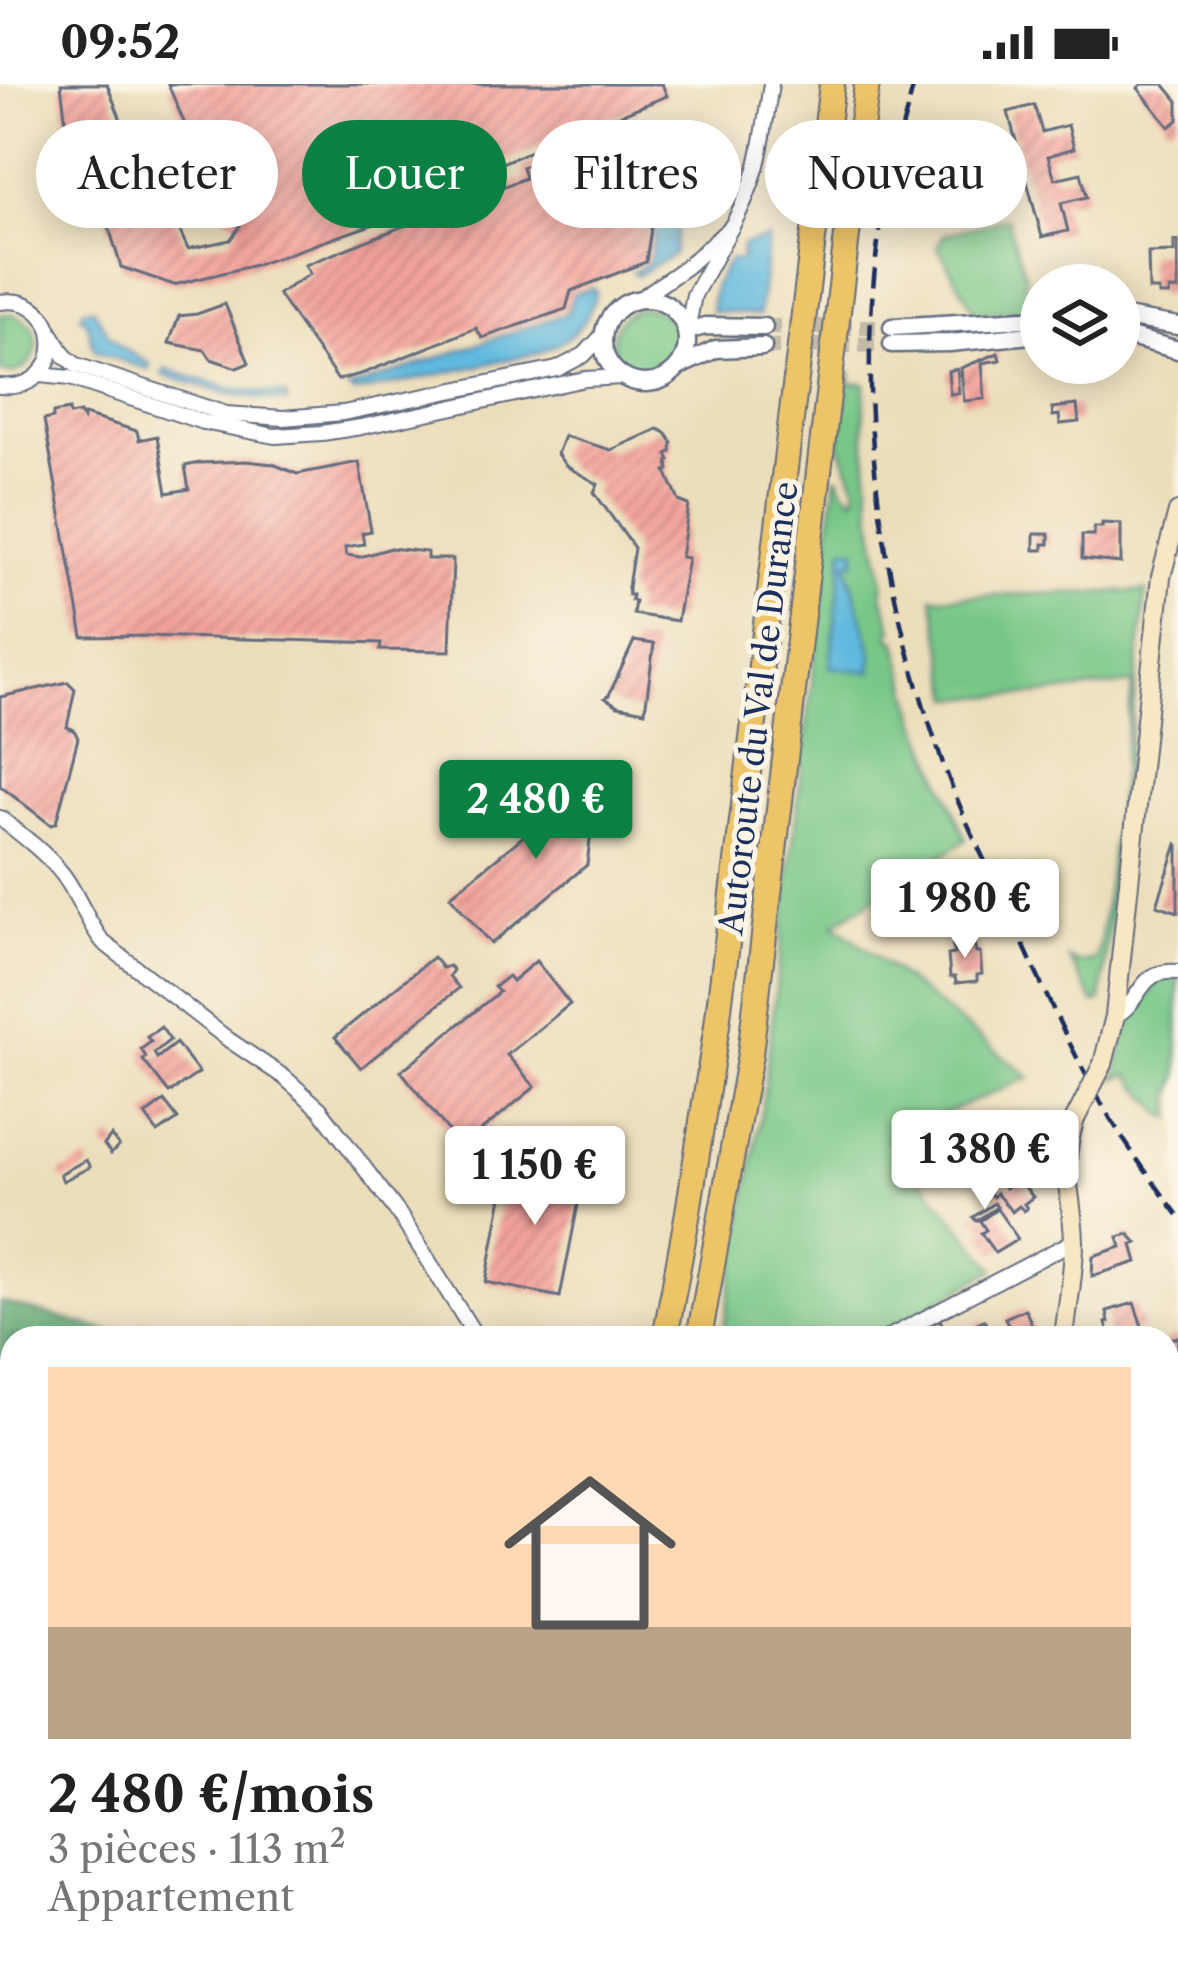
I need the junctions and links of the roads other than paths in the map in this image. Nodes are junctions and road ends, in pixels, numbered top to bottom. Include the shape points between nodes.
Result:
1 (770, 84) edge
2 (832, 84) edge
3 (867, 84) edge
4 (741, 211) edge
5 (730, 228) edge
6 (731, 228) edge
7 (0, 288) edge
8 (641, 298) junction
9 (8, 302) edge
10 (1140, 320) edge
11 (1020, 321) edge
12 (1178, 326) edge
13 (764, 327) tunnel mouth
14 (687, 331) junction
15 (52, 335) junction
16 (603, 335) junction
17 (1020, 336) edge
18 (1140, 340) edge
19 (763, 347) tunnel mouth
20 (1178, 350) edge
21 (680, 366) junction
22 (40, 374) junction
23 (623, 377) junction
24 (0, 386) edge
25 (1177, 517) edge
26 (0, 818) edge
27 (1178, 973) edge
28 (1114, 1016) junction
29 (1074, 1241) junction
30 (469, 1326) edge
31 (667, 1326) edge
32 (701, 1326) edge
33 (910, 1326) edge
34 (1065, 1326) edge

1 - 4 street via 759,168
2 - 31 highway, Autoroute du Val de Durance via 717,1025
3 - 32 highway, Autoroute du Val de Durance via 750,1054
5 - 8 street
6 - 14 street via 694,295
7 - 9 street
8 - 14 street via 675,310
8 - 16 street via 619,308
9 - 15 street via 34,308
10 - 12 street
11 - 17 street via 892,336 950,343
13 - 14 street
14 - 21 street
15 - 16 street via 76,365 226,414 283,418 556,369
15 - 22 street
16 - 23 street via 607,359
18 - 20 street
19 - 21 street via 716,350
21 - 23 street via 657,382
22 - 23 street via 275,436
22 - 24 street
25 - 28 main road via 1156,612
26 - 30 street via 63,875 104,942 320,1109
27 - 28 street via 1153,974 1129,1009
28 - 29 main road, bridge via 1066,1156
29 - 33 street
29 - 34 main road

